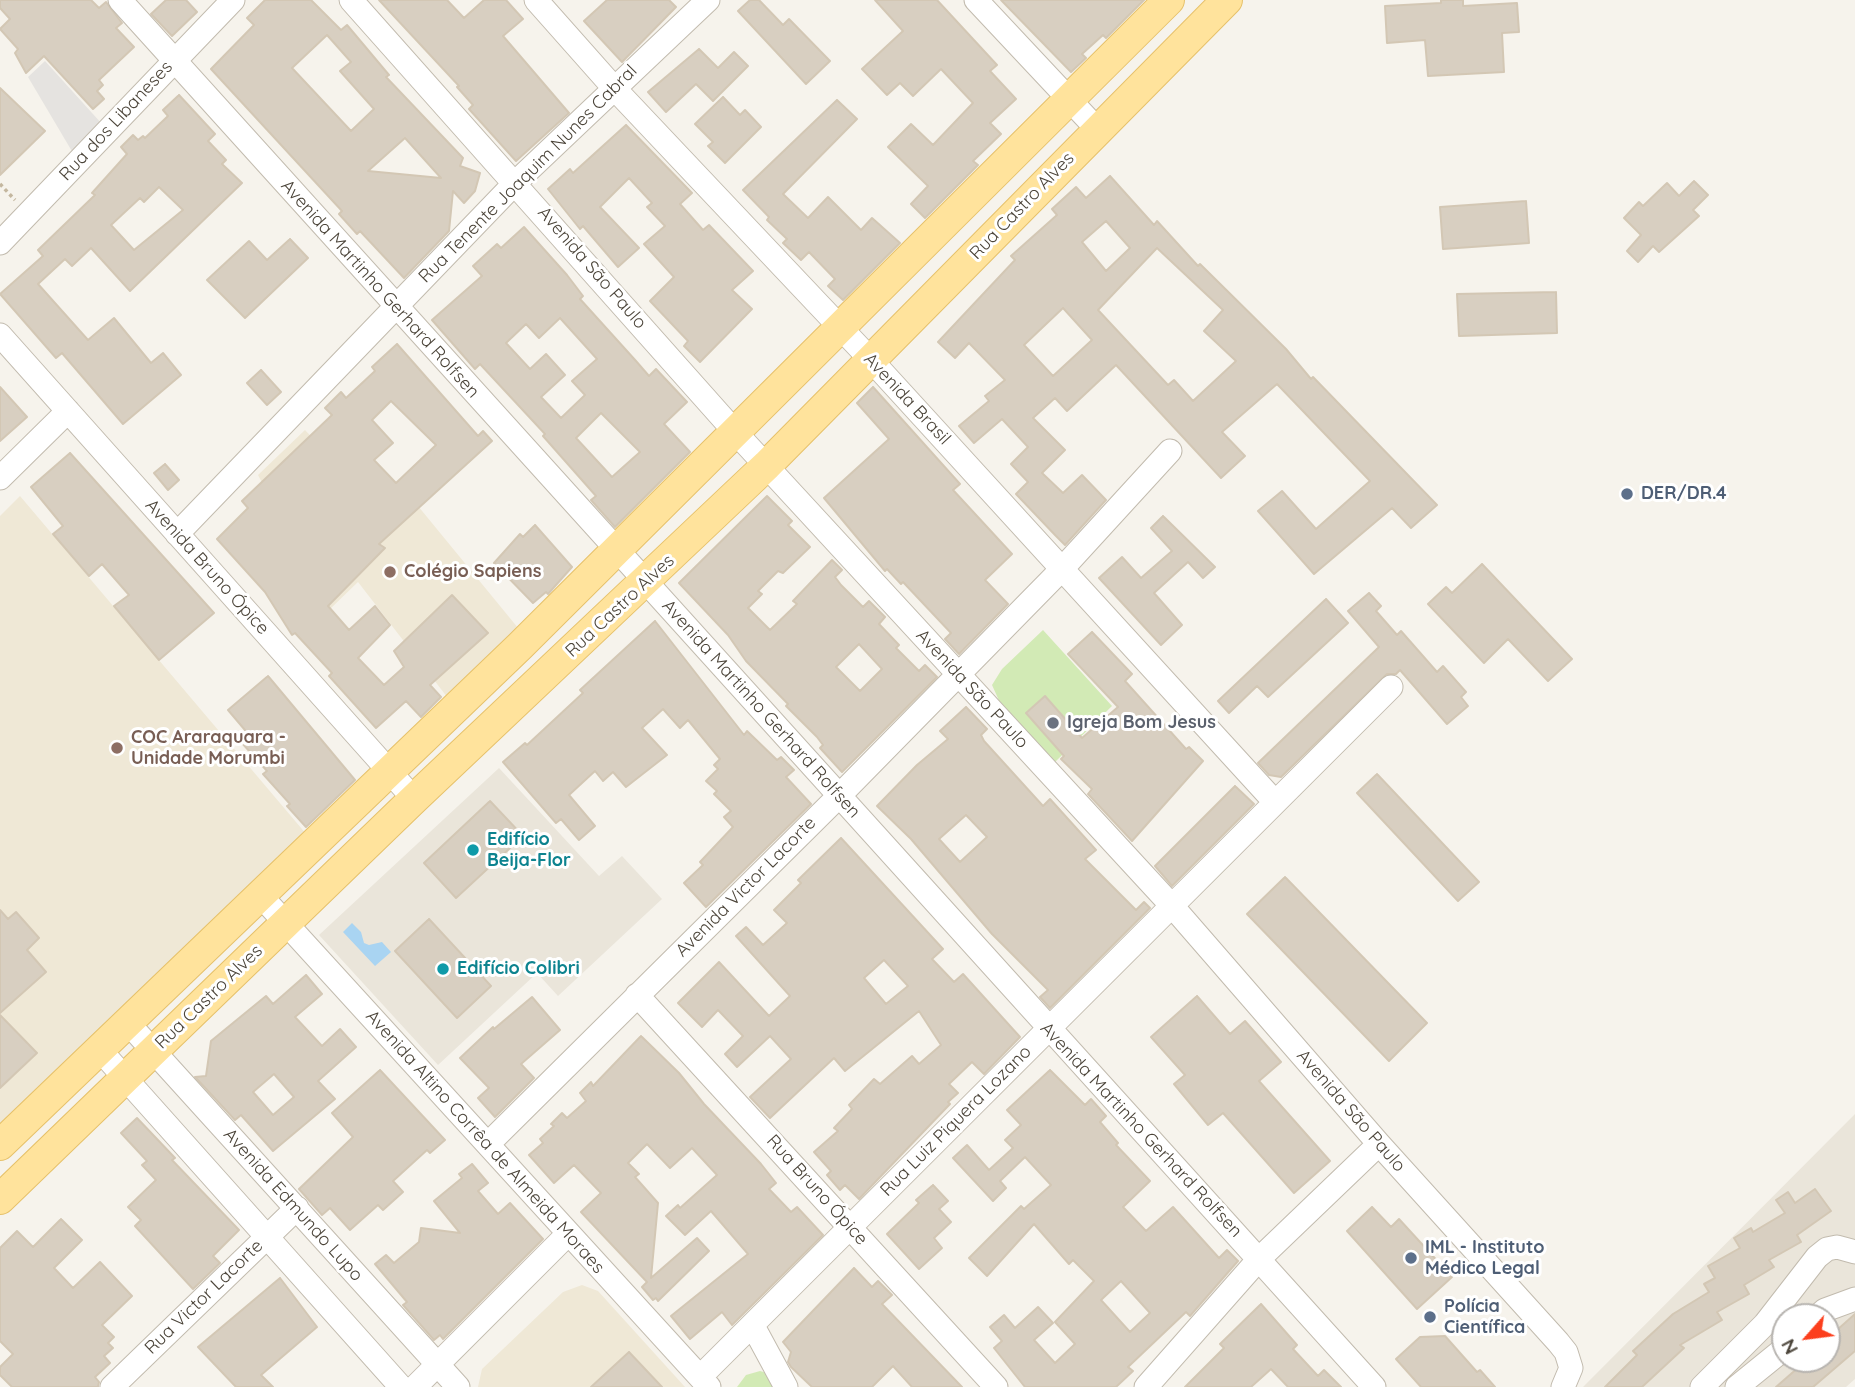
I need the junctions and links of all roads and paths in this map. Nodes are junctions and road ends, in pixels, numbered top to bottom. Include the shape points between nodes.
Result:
1 (120, 0) edge
2 (233, 0) edge
3 (351, 0) edge
4 (536, 0) edge
5 (708, 0) edge
6 (976, 0) edge
7 (1169, 0) edge
8 (1227, 0) edge
9 (173, 59) junction
10 (614, 88) junction
11 (1067, 98) junction
12 (1097, 129) junction
13 (516, 182) junction
14 (0, 243) edge
15 (396, 307) junction
16 (840, 328) junction
17 (0, 335) edge
18 (872, 361) junction
19 (68, 411) junction
20 (736, 433) junction
21 (1170, 451) dead end
22 (767, 465) junction
23 (0, 478) edge
24 (177, 534) junction
25 (616, 552) junction
26 (1062, 569) junction
27 (645, 583) junction
28 (958, 674) junction
29 (1391, 687) dead end
30 (388, 772) junction
31 (840, 795) junction
32 (414, 799) junction
33 (1274, 801) junction
34 (261, 896) junction
35 (1173, 907) junction
36 (286, 922) junction
37 (636, 995) junction
38 (128, 1023) junction
39 (1048, 1029) junction
40 (100, 1050) junction
41 (154, 1051) junction
42 (127, 1077) junction
43 (488, 1144) junction
44 (1379, 1144) junction
45 (0, 1145) edge
46 (0, 1199) edge
47 (296, 1208) junction
48 (850, 1227) junction
49 (568, 1234) junction
50 (267, 1235) junction
51 (1855, 1252) edge
52 (1259, 1259) junction
53 (753, 1326) junction
54 (1771, 1359) edge
55 (438, 1364) junction
56 (705, 1382) edge
57 (112, 1387) edge
58 (401, 1387) edge
59 (415, 1387) edge
60 (458, 1387) edge
61 (786, 1387) edge
62 (996, 1387) edge
63 (1146, 1387) edge
64 (1374, 1387) edge
65 (1563, 1387) edge
66 (1702, 1387) edge
67 (1737, 1387) edge

1 - 9 street, Avenida Martinho Gerhard Rolfsen
2 - 9 street, Rua dos Libaneses
3 - 13 street, Avenida São Paulo
4 - 10 street, Avenida Brasil
5 - 10 street, Rua Tenente Joaquim Nunes Cabral
6 - 11 street
7 - 11 main road, Rua Castro Alves
8 - 12 main road, Rua Castro Alves
9 - 14 street, Rua dos Libaneses
9 - 15 street, Avenida Martinho Gerhard Rolfsen
10 - 13 street, Rua Tenente Joaquim Nunes Cabral
10 - 16 street, Avenida Brasil
11 - 12 street
11 - 16 main road, Rua Castro Alves
12 - 18 main road, Rua Castro Alves
13 - 15 street, Rua Tenente Joaquim Nunes Cabral
13 - 20 street, Avenida São Paulo
15 - 24 street, Rua Tenente Joaquim Nunes Cabral
15 - 25 street, Avenida Martinho Gerhard Rolfsen
16 - 18 street, Avenida Brasil
16 - 20 main road, Rua Castro Alves
17 - 19 street, Avenida Bruno Ópice
18 - 22 main road, Rua Castro Alves
18 - 26 street, Avenida Brasil
19 - 23 street
19 - 24 street, Avenida Bruno Ópice
20 - 22 street, Avenida São Paulo
20 - 25 main road, Rua Castro Alves
21 - 26 street
22 - 27 main road, Rua Castro Alves
22 - 28 street, Avenida São Paulo
24 - 30 street, Avenida Bruno Ópice
25 - 27 street, Avenida Martinho Gerhard Rolfsen
25 - 30 main road, Rua Castro Alves
26 - 28 street, Avenida Victor Lacorte
26 - 33 street, Avenida Brasil
27 - 31 street, Avenida Martinho Gerhard Rolfsen
27 - 32 main road, Rua Castro Alves
28 - 31 street, Avenida Victor Lacorte
28 - 35 street, Avenida São Paulo
29 - 33 street, Rua Luiz Piquera Lozano
30 - 32 street, Avenida Bruno Ópice
30 - 34 main road, Rua Castro Alves
31 - 37 street, Avenida Victor Lacorte
31 - 39 street, Avenida Martinho Gerhard Rolfsen
32 - 36 main road, Rua Castro Alves
33 - 35 street, Rua Luiz Piquera Lozano
34 - 36 street, Avenida Altino Corrêa de Almeida Moraes
34 - 38 main road, Rua Castro Alves
35 - 39 street, Rua Luiz Piquera Lozano
35 - 44 street, Avenida São Paulo
36 - 41 main road, Rua Castro Alves
36 - 43 street, Avenida Altino Corrêa de Almeida Moraes
37 - 43 street, Avenida Victor Lacorte
37 - 48 street, Rua Bruno Ópice
38 - 40 main road, Rua Castro Alves
38 - 41 street, Avenida Edmundo Lupo
39 - 48 street, Rua Luiz Piquera Lozano
39 - 52 street, Avenida Martinho Gerhard Rolfsen
40 - 42 street
40 - 45 main road, Rua Castro Alves
41 - 42 main road, Rua Castro Alves
41 - 47 street, Avenida Edmundo Lupo
42 - 46 main road, Rua Castro Alves
42 - 50 street
43 - 49 street, Avenida Altino Corrêa de Almeida Moraes
44 - 52 street
44 - 65 street, Avenida São Paulo via 1559,1342 1571,1368
47 - 50 street, Rua Victor Lacorte
47 - 55 street, Avenida Edmundo Lupo
48 - 53 street, Rua Luiz Piquera Lozano
48 - 62 street, Rua Bruno Ópice
49 - 55 street
49 - 56 street, Avenida Altino Corrêa de Almeida Moraes
50 - 57 street, Rua Victor Lacorte
50 - 58 street
51 - 66 street via 1838,1247 1817,1257 1765,1324
52 - 63 street
52 - 64 street, Avenida Martinho Gerhard Rolfsen
53 - 56 street, Rua Luiz Piquera Lozano
53 - 61 street
54 - 67 street
55 - 59 street
55 - 60 street, Avenida Edmundo Lupo

